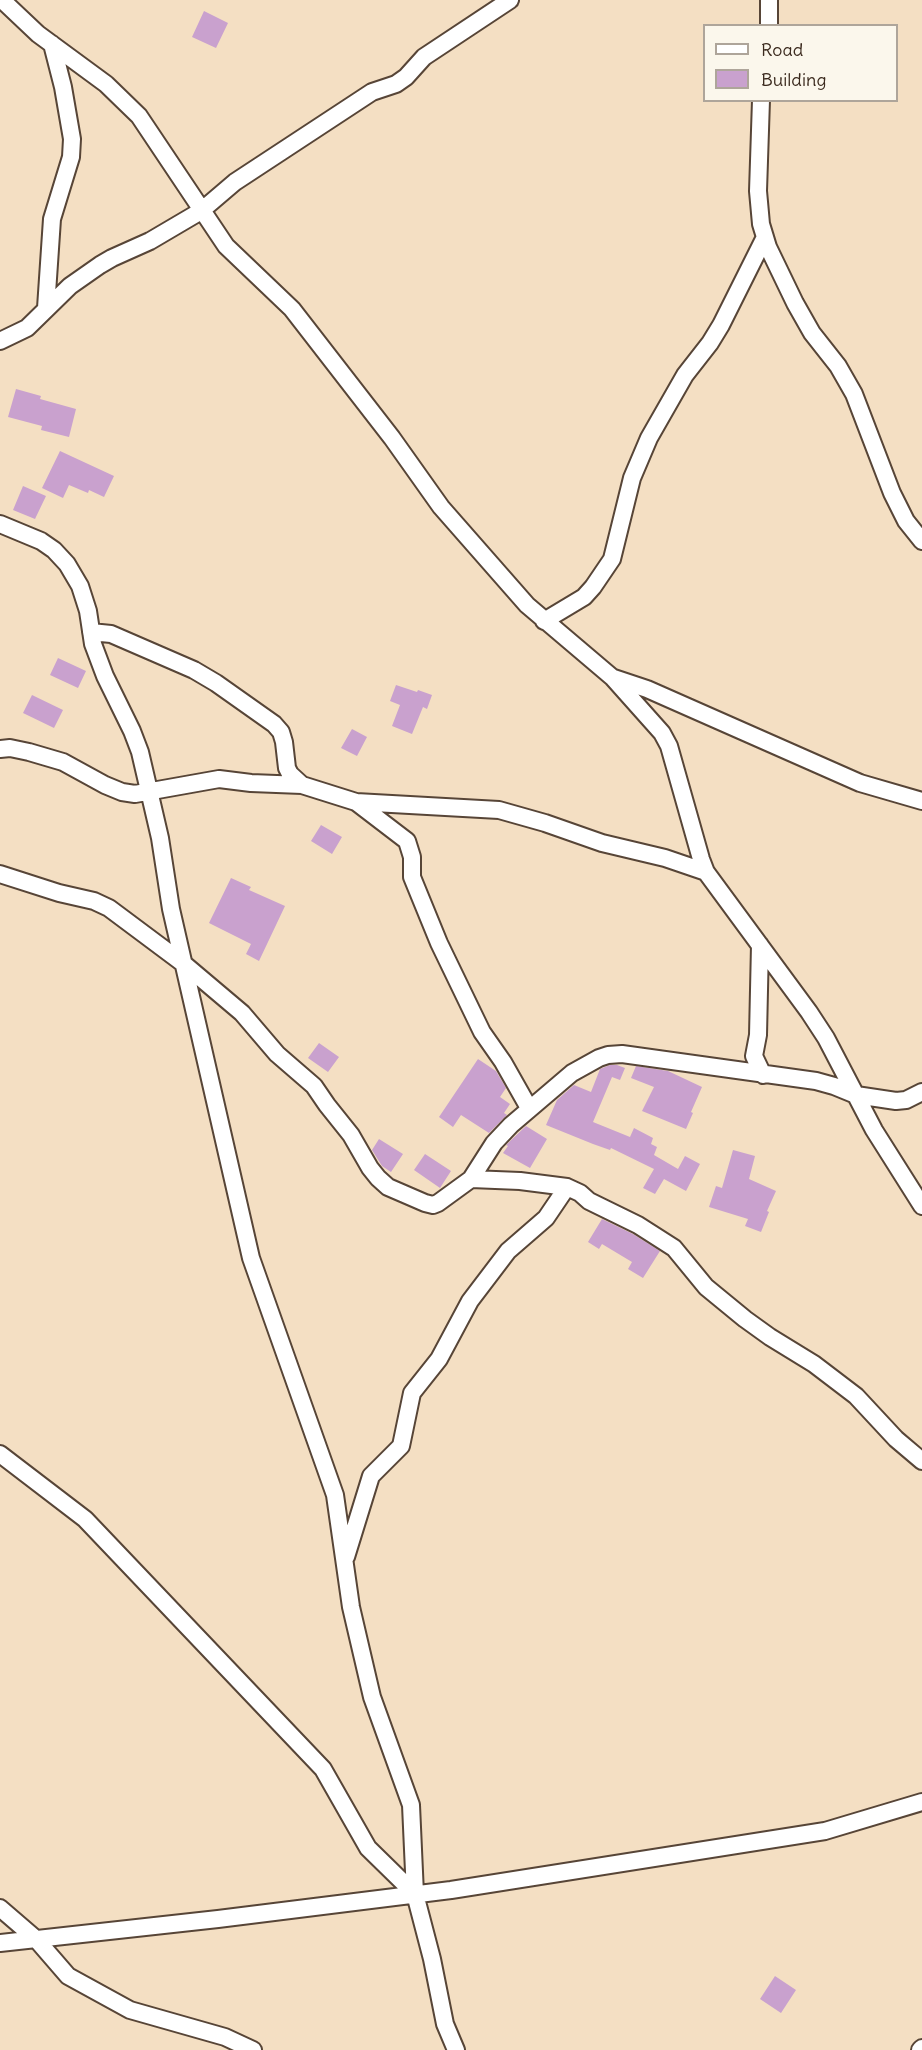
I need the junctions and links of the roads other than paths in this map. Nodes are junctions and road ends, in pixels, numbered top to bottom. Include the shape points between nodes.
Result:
1 (2, 0) edge
2 (510, 0) edge
3 (769, 0) edge
4 (769, 24) edge
5 (52, 44) junction
6 (761, 102) edge
7 (201, 211) junction
8 (765, 237) junction
9 (46, 308) junction
10 (0, 341) edge
11 (0, 524) edge
12 (922, 541) edge
13 (88, 610) junction
14 (544, 621) junction
15 (91, 632) junction
16 (111, 634) junction
17 (613, 678) junction
18 (0, 749) edge
19 (302, 785) junction
20 (148, 792) junction
21 (922, 801) edge
22 (356, 802) junction
23 (706, 872) junction
24 (0, 874) edge
25 (760, 945) junction
26 (184, 964) junction
27 (754, 1056) junction
28 (734, 1071) junction
29 (762, 1075) junction
30 (922, 1092) edge
31 (856, 1095) junction
32 (529, 1108) junction
33 (471, 1179) junction
34 (567, 1187) junction
35 (922, 1206) edge
36 (0, 1454) edge
37 (922, 1461) edge
38 (344, 1563) junction
39 (922, 1802) edge
40 (415, 1894) junction
41 (0, 1908) edge
42 (36, 1939) junction
43 (0, 1943) edge
44 (253, 2050) edge
45 (456, 2050) edge

1 - 5 street
2 - 7 street via 424,57 396,84 362,99 235,182
3 - 4 street
5 - 7 street via 139,116
5 - 9 street via 72,139 71,157 52,219
6 - 8 street via 758,190
7 - 9 street via 106,262
7 - 14 street via 230,251 292,309 436,501
8 - 12 street via 795,303 854,394 892,493
8 - 14 street via 721,325 685,375 649,438 632,478 612,559 584,597
9 - 10 street via 19,333
11 - 13 street via 54,550 80,586
13 - 15 street
13 - 16 street
14 - 17 street
15 - 16 street
15 - 20 street via 105,676 140,752
16 - 19 street via 194,670 274,724 284,742 290,774
17 - 21 street via 647,689 860,783
17 - 23 street via 669,746
18 - 20 street via 10,748 63,762 122,792
19 - 20 street via 219,779
19 - 22 street
20 - 26 street
22 - 23 street via 499,810
22 - 32 street via 407,841 412,877 439,943 483,1032
23 - 25 street
24 - 26 street via 109,908
25 - 27 street via 759,1024
25 - 31 street via 820,1029
26 - 33 street via 242,1013 277,1054 314,1086 370,1168 388,1187 432,1205
26 - 38 street via 251,1258 335,1495
27 - 28 street
27 - 29 street
28 - 29 street
28 - 32 street via 608,1055 572,1072
29 - 31 street via 816,1082
30 - 31 street via 896,1101
31 - 35 street
32 - 33 street via 494,1143
33 - 34 street
34 - 37 street via 674,1248 706,1287 856,1396
34 - 38 street via 546,1218 508,1251 470,1301 439,1359 412,1393 401,1446 371,1476
36 - 40 street via 85,1519 238,1678 323,1769 368,1848
38 - 40 street via 372,1697 411,1805
39 - 40 street via 825,1831
40 - 42 street
40 - 45 street via 445,2024
41 - 42 street
42 - 43 street
42 - 44 street via 68,1976 130,2010 225,2037

